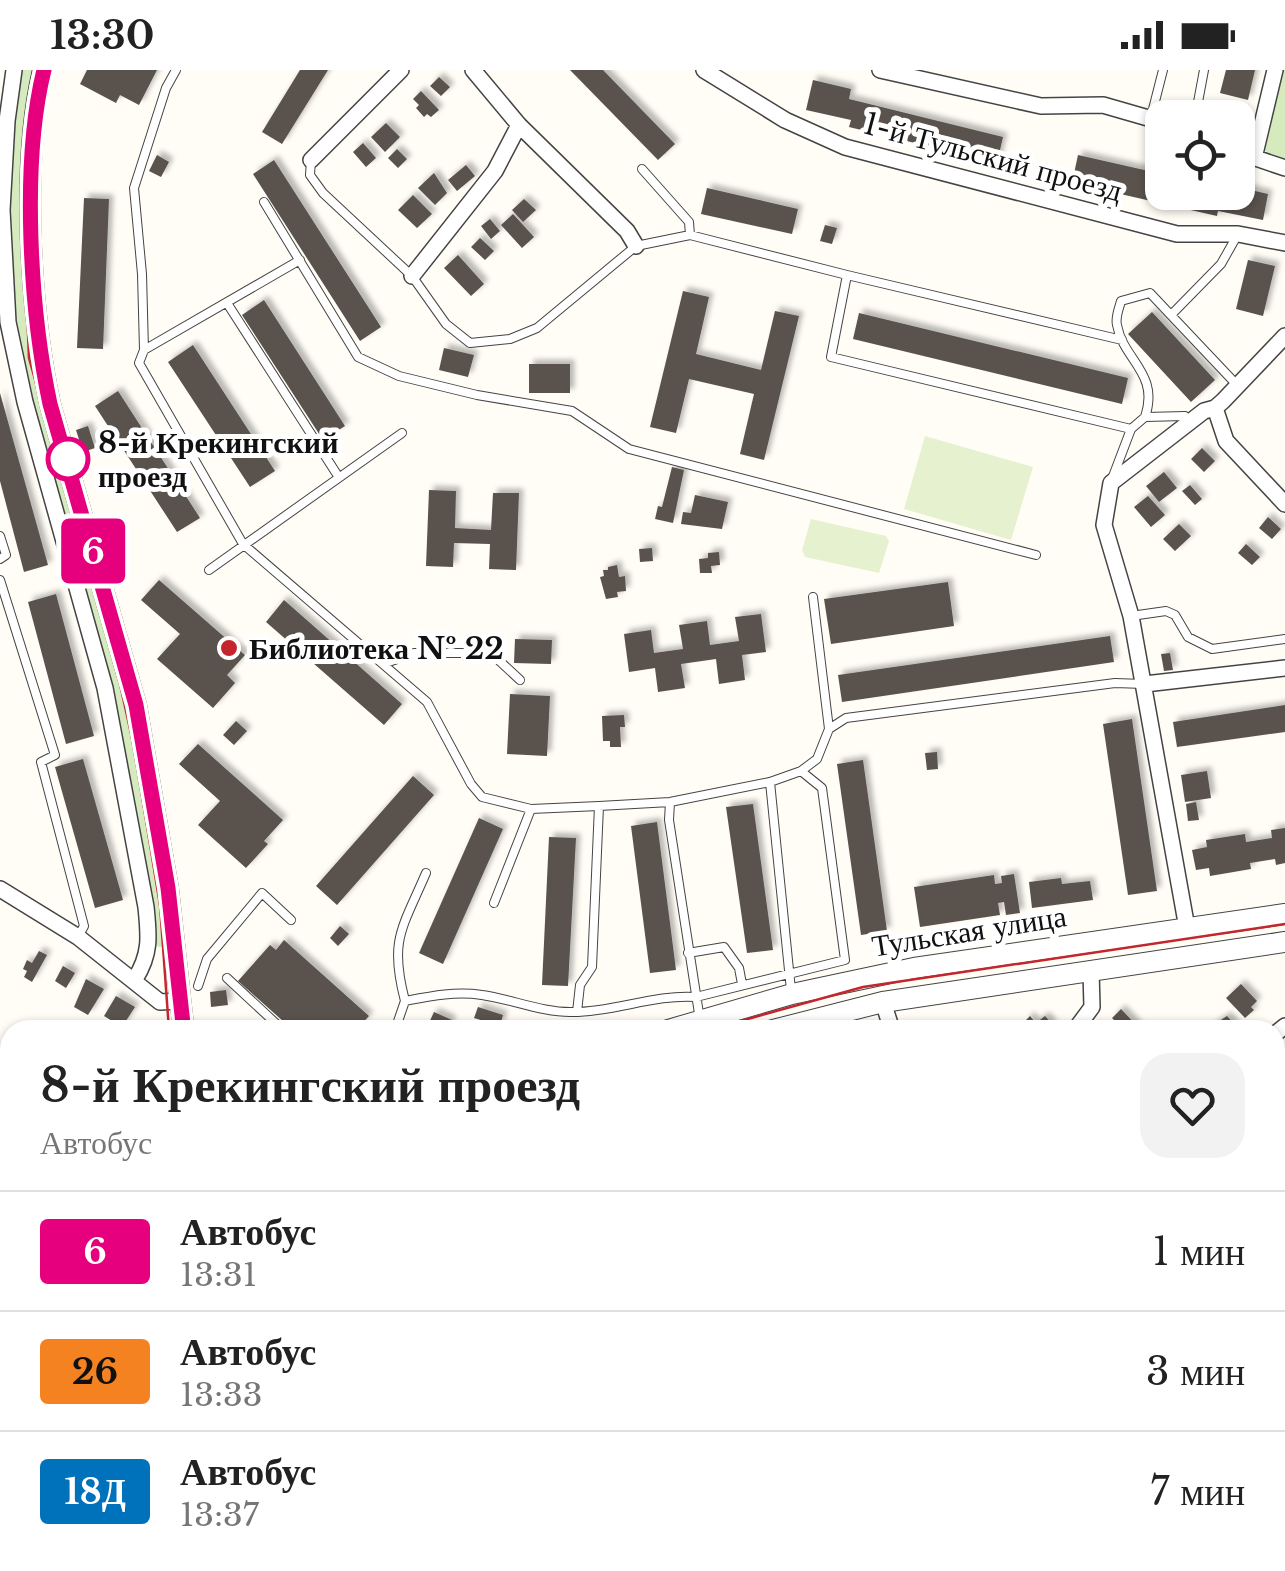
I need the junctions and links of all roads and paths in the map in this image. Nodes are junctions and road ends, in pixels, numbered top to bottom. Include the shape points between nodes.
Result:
1 (14, 70) edge
2 (44, 70) edge
3 (176, 70) edge
4 (401, 70) edge
5 (473, 70) edge
6 (880, 70) edge
7 (1163, 70) edge
8 (1204, 70) edge
9 (1275, 70) edge
10 (710, 72) edge
11 (905, 72) edge
12 (1159, 100) edge
13 (1198, 100) edge
14 (1145, 116) edge
15 (3, 120) edge
16 (519, 124) junction
17 (1255, 154) edge
18 (1255, 158) edge
19 (311, 160) joint
20 (1285, 168) edge
21 (642, 169) dead end
22 (264, 202) dead end
23 (1238, 234) junction
24 (690, 235) junction
25 (1284, 236) edge
26 (636, 246) junction
27 (300, 260) junction
28 (848, 275) junction
29 (412, 276) junction
30 (228, 303) junction
31 (1172, 314) junction
32 (1285, 336) edge
33 (1122, 340) junction
34 (144, 350) junction
35 (7, 354) edge
36 (1238, 385) junction
37 (1215, 408) junction
38 (1145, 418) junction
39 (1191, 422) junction
40 (1132, 429) junction
41 (402, 433) dead end
42 (338, 476) junction
43 (1111, 483) junction
44 (1285, 504) edge
45 (0, 536) edge
46 (243, 544) junction
47 (1036, 555) dead end
48 (0, 559) edge
49 (209, 570) dead end
50 (0, 580) edge
51 (813, 598) dead end
52 (1131, 616) junction
53 (1285, 640) edge
54 (383, 664) junction
55 (1285, 668) edge
56 (520, 680) dead end
57 (1144, 684) junction
58 (829, 729) junction
59 (801, 771) junction
60 (770, 782) junction
61 (670, 802) junction
62 (600, 806) junction
63 (531, 809) junction
64 (426, 874) dead end
65 (0, 888) edge
66 (494, 903) dead end
67 (1285, 914) edge
68 (291, 920) dead end
69 (1187, 928) junction
70 (78, 937) junction
71 (1285, 942) edge
72 (688, 954) junction
73 (1091, 971) junction
74 (786, 973) junction
75 (227, 978) dead end
76 (134, 979) junction
77 (742, 984) junction
78 (198, 986) dead end
79 (792, 994) junction
80 (696, 997) junction
81 (180, 1001) junction
82 (404, 1001) junction
83 (882, 1002) junction
84 (577, 1012) junction
85 (182, 1020) edge
86 (272, 1020) edge
87 (398, 1020) edge
88 (700, 1020) edge
89 (703, 1020) edge
90 (811, 1020) edge
91 (888, 1020) edge
92 (1082, 1020) edge

1 - 15 street
2 - 81 street via 32,207 40,356 136,705
3 - 34 lane via 134,188
4 - 19 street
5 - 16 street
6 - 11 street
7 - 12 lane
8 - 13 lane
9 - 17 street
10 - 23 street, 1-й Тульский проезд via 784,120 845,147 1177,234
11 - 14 street via 1041,106 1103,105
15 - 35 street
16 - 26 street
16 - 29 street via 495,170
18 - 20 street
19 - 29 lane via 310,175 323,193
21 - 24 lane via 689,222
22 - 27 lane
23 - 25 street, 1-й Тульский проезд
23 - 31 lane via 1221,264
24 - 26 lane
24 - 28 lane
26 - 29 lane via 537,328 510,340 470,344 446,324
27 - 30 lane
27 - 47 lane via 358,357 399,376 572,410 629,449
28 - 33 lane
28 - 40 lane via 831,357
30 - 34 lane
30 - 42 lane
31 - 33 lane via 1150,292 1121,301 1116,321
31 - 36 lane
32 - 36 street
33 - 38 lane via 1138,362 1150,400
34 - 46 lane via 139,363 150,385
35 - 76 street via 105,688 148,926 148,954
36 - 37 street
37 - 39 street
37 - 44 street via 1226,441
38 - 39 lane via 1185,416
38 - 40 lane
39 - 43 street
40 - 43 lane
41 - 42 lane
42 - 46 lane
43 - 52 street via 1104,525
45 - 48 lane via 6,555
46 - 49 lane
46 - 54 lane
50 - 70 lane via 55,755 41,762 84,926
51 - 58 lane
52 - 53 lane via 1166,611 1188,638 1212,649
52 - 57 street
54 - 56 lane via 414,653 491,653
54 - 63 lane via 427,702 482,797
55 - 57 street
57 - 58 lane via 846,718
57 - 69 street
58 - 59 lane via 817,759
59 - 60 lane
59 - 74 lane via 822,788 845,960
60 - 61 lane
60 - 74 lane
61 - 62 lane
61 - 72 lane
62 - 63 lane
62 - 84 lane via 592,966 580,986
63 - 66 lane
64 - 82 lane via 396,942
65 - 70 street
67 - 69 street, Тульская улица
68 - 78 lane via 262,894 207,959
69 - 79 street, Тульская улица via 914,968
70 - 76 street
71 - 73 street, Тульская улица
72 - 77 lane via 724,946
72 - 80 lane
73 - 83 street, Тульская улица
73 - 92 street via 1092,1007
74 - 77 lane
74 - 79 lane
75 - 86 lane
76 - 81 street via 160,1002
77 - 80 lane
79 - 89 street, Тульская улица
80 - 84 lane
80 - 88 lane
81 - 85 street
82 - 84 lane via 452,992
82 - 87 lane
83 - 90 street, Тульская улица
83 - 91 street

